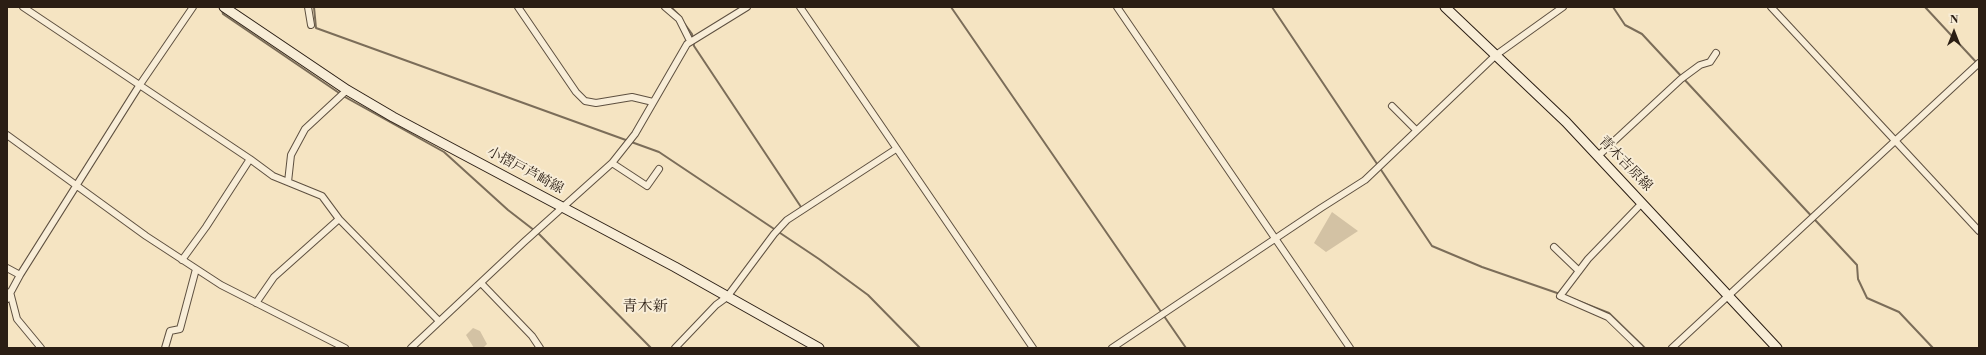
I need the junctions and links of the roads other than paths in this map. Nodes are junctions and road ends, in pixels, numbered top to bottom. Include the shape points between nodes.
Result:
1 (23, 7) edge
2 (193, 7) edge
3 (224, 7) edge
4 (308, 7) edge
5 (518, 7) edge
6 (665, 7) edge
7 (747, 7) edge
8 (800, 7) edge
9 (1116, 7) edge
10 (1445, 7) edge
11 (1563, 7) edge
12 (1771, 7) edge
13 (311, 25) dead end
14 (690, 41) junction
15 (1716, 53) dead end
16 (1496, 55) junction
17 (1979, 63) edge
18 (139, 86) junction
19 (347, 90) junction
20 (653, 102) junction
21 (1392, 106) dead end
22 (1416, 130) junction
23 (7, 135) edge
24 (1895, 142) junction
25 (896, 149) junction
26 (1598, 156) junction
27 (250, 160) junction
28 (612, 163) junction
29 (659, 170) dead end
30 (288, 182) junction
31 (77, 186) junction
32 (1642, 203) junction
33 (563, 207) junction
34 (339, 219) junction
35 (1979, 231) edge
36 (1274, 239) junction
37 (1554, 247) dead end
38 (182, 260) junction
39 (7, 268) edge
40 (196, 269) junction
41 (1579, 271) junction
42 (20, 275) junction
43 (481, 283) junction
44 (10, 292) junction
45 (1727, 296) junction
46 (727, 297) junction
47 (7, 299) edge
48 (256, 303) junction
49 (439, 321) junction
50 (38, 347) edge
51 (165, 348) edge
52 (345, 348) edge
53 (411, 348) edge
54 (540, 348) edge
55 (675, 348) edge
56 (819, 348) edge
57 (1033, 348) edge
58 (1112, 348) edge
59 (1350, 348) edge
60 (1640, 348) edge
61 (1672, 348) edge
62 (1777, 348) edge

1 - 18 street
2 - 18 street
3 - 19 main road, 小摺戸芦崎線
4 - 13 street
5 - 20 street via 576,92 585,101 596,103 632,97
6 - 14 street via 679,19
7 - 14 street
8 - 25 street
9 - 36 street
10 - 16 main road, 青木吉原線
11 - 16 street
12 - 24 street
14 - 20 street
15 - 26 street via 1710,62 1700,65 1681,79
16 - 22 street
16 - 26 main road, 青木吉原線
17 - 24 street
18 - 27 street
18 - 31 street
19 - 30 street via 305,128 291,155
19 - 33 main road, 小摺戸芦崎線
20 - 28 street via 635,134
21 - 22 street
22 - 36 street via 1365,180
23 - 31 street
24 - 35 street
24 - 45 street
25 - 46 street via 787,220
25 - 57 street
26 - 32 main road, 青木吉原線
27 - 30 street via 273,176
27 - 38 street
28 - 29 street via 647,186
28 - 33 street
30 - 34 street via 322,196
31 - 38 street
31 - 42 street
32 - 41 street
32 - 45 main road, 青木吉原線
33 - 43 street
33 - 46 main road, 小摺戸芦崎線
34 - 48 street via 274,277
34 - 49 street
36 - 58 street
36 - 59 street via 1292,261
37 - 41 street
38 - 40 street
39 - 42 street
40 - 48 street
40 - 51 street via 180,329 170,331
41 - 60 street via 1560,296 1608,317
42 - 44 street
43 - 49 street
43 - 54 street via 532,336
44 - 47 street
44 - 50 street via 17,319
45 - 61 street
45 - 62 main road, 青木吉原線
46 - 55 street
46 - 56 main road, 小摺戸芦崎線
48 - 52 street
49 - 53 street

